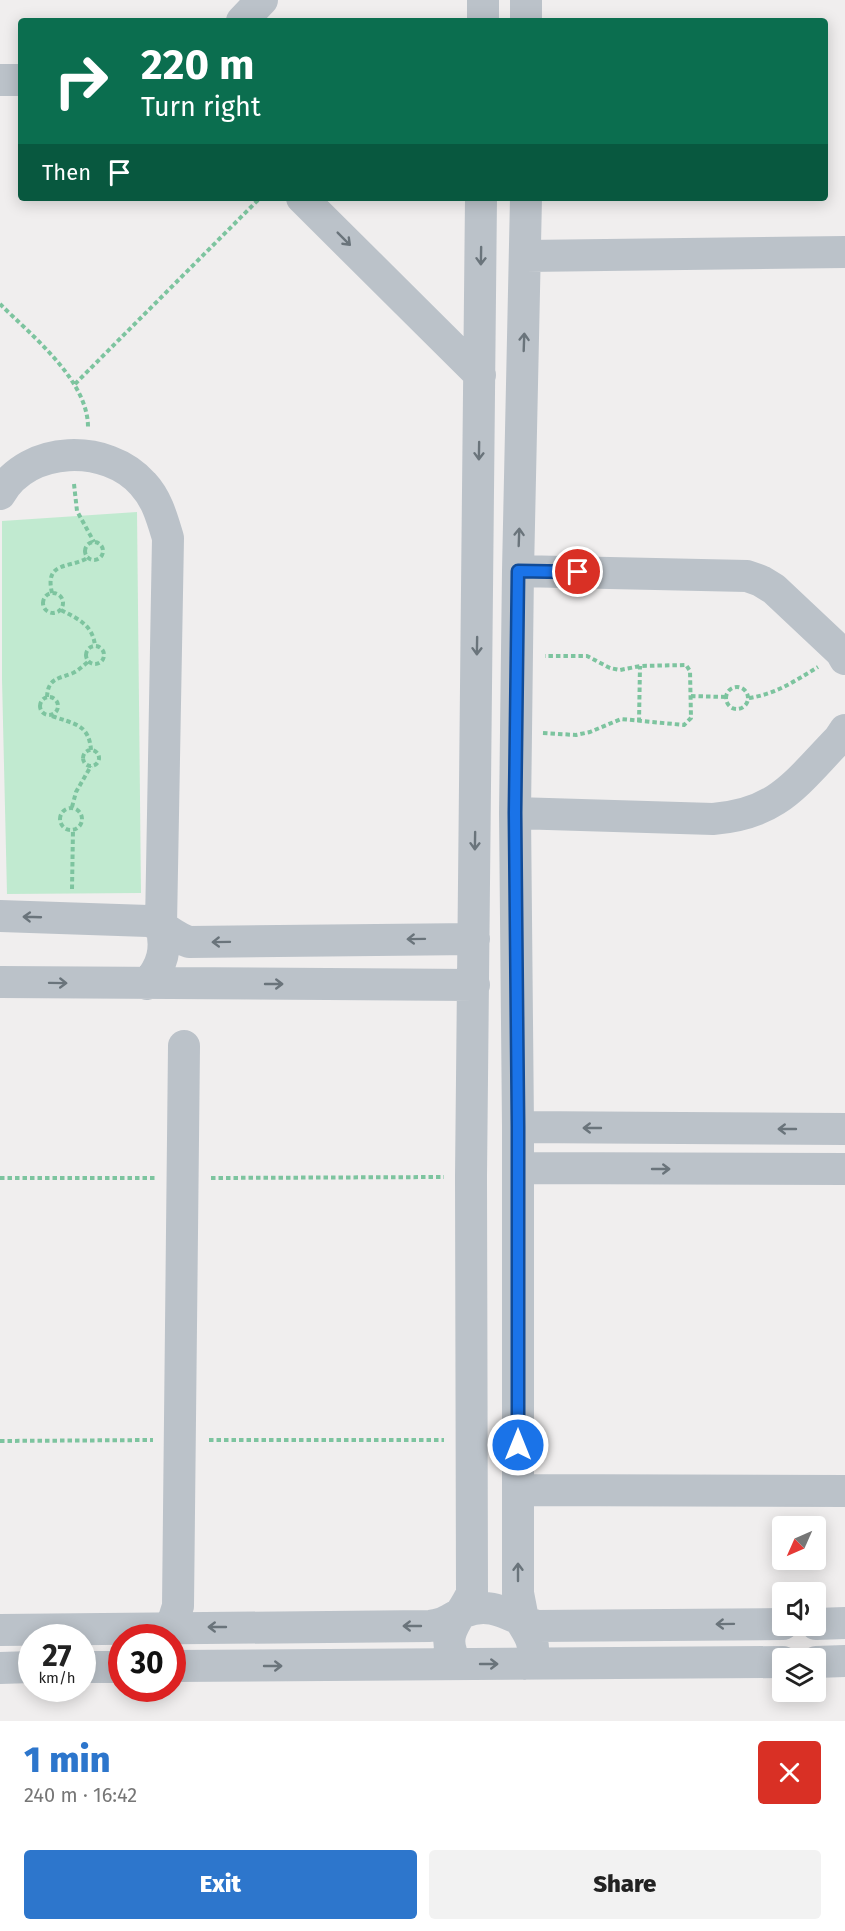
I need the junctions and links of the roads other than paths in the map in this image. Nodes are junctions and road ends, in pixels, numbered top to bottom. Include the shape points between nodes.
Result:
1 (483, 0) edge
2 (526, 0) edge
3 (483, 18) edge
4 (526, 18) edge
5 (0, 80) edge
6 (18, 80) edge
7 (305, 201) edge
8 (481, 201) edge
9 (526, 201) edge
10 (843, 252) edge
11 (526, 256) junction
12 (480, 375) junction
13 (0, 494) edge
14 (518, 571) junction
15 (843, 656) edge
16 (845, 730) edge
17 (515, 813) junction
18 (0, 916) edge
19 (161, 925) junction
20 (474, 939) junction
21 (0, 982) edge
22 (147, 984) junction
23 (474, 985) junction
24 (184, 1046) dead end
25 (518, 1127) junction
26 (845, 1129) edge
27 (518, 1168) junction
28 (845, 1169) edge
29 (472, 1330) junction
30 (517, 1331) junction
31 (518, 1490) junction
32 (845, 1491) edge
33 (456, 1616) junction
34 (521, 1621) junction
35 (845, 1623) edge
36 (172, 1624) edge
37 (772, 1624) edge
38 (826, 1624) edge
39 (186, 1628) edge
40 (108, 1629) edge
41 (0, 1630) edge
42 (845, 1661) edge
43 (772, 1662) edge
44 (826, 1662) edge
45 (457, 1664) junction
46 (525, 1664) junction
47 (186, 1666) edge
48 (18, 1667) edge
49 (0, 1668) edge

1 - 3 street
2 - 4 street
5 - 6 street
7 -> 12 street
8 -> 12 street
9 - 11 street
10 - 11 street
14 -> 11 street
12 -> 20 street
13 - 19 street via 22,471 46,459 80,454 117,464 142,483 159,508 168,538
14 - 15 street via 747,576 774,590
14 - 17 street
16 - 17 street via 787,793 765,808 740,817
17 - 25 street
19 -> 18 street via 148,921
20 -> 19 street via 189,942
19 - 22 street via 164,956 158,972
20 - 23 street
21 -> 22 street
22 -> 23 street
23 - 29 street
24 - 36 street via 178,1606
26 -> 25 street
25 - 27 street
27 -> 28 street
27 - 30 street
29 - 30 street
29 - 33 street via 472,1593
30 - 31 street
31 - 32 street
34 -> 31 street
33 - 34 street via 479,1608 494,1608
33 -> 39 street via 442,1625 429,1626
33 - 45 street via 449,1638
37 -> 34 street via 537,1626
34 - 46 street via 534,1648 533,1658
35 - 38 street
40 - 41 street
42 - 44 street
43 - 46 street
45 -> 46 street
47 -> 45 street
48 - 49 street

